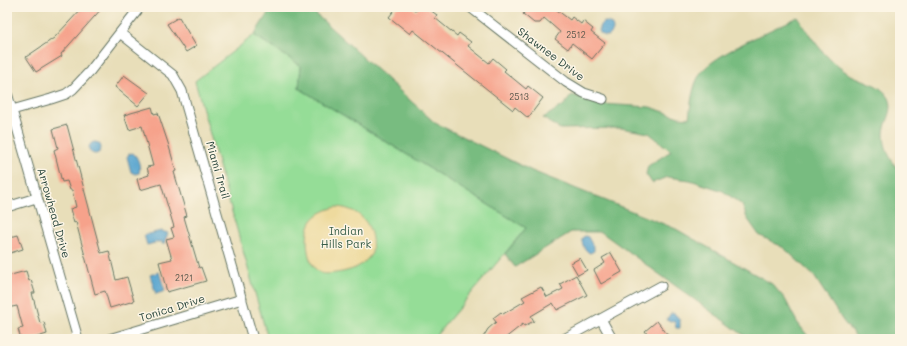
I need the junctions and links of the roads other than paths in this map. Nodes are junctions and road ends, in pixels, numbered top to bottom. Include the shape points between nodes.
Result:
1 (140, 7) edge
2 (470, 7) edge
3 (120, 33) junction
4 (7, 93) edge
5 (603, 98) dead end
6 (12, 110) junction
7 (36, 198) junction
8 (7, 206) edge
9 (661, 286) dead end
10 (242, 299) junction
11 (601, 319) junction
12 (78, 339) edge
13 (109, 339) edge
14 (253, 339) edge
15 (564, 339) edge
16 (612, 339) edge

1 - 3 street
2 - 5 street, Shawnee Drive via 566,82 584,93
3 - 6 street via 79,84 66,94
3 - 10 street, Miami Trail via 173,74 182,91
4 - 6 street, Arrowhead Drive
6 - 7 street, Arrowhead Drive
7 - 8 street
7 - 12 street, Arrowhead Drive
9 - 11 street
10 - 13 street, Tonica Drive
10 - 14 street, Miami Trail
11 - 15 street
11 - 16 street

